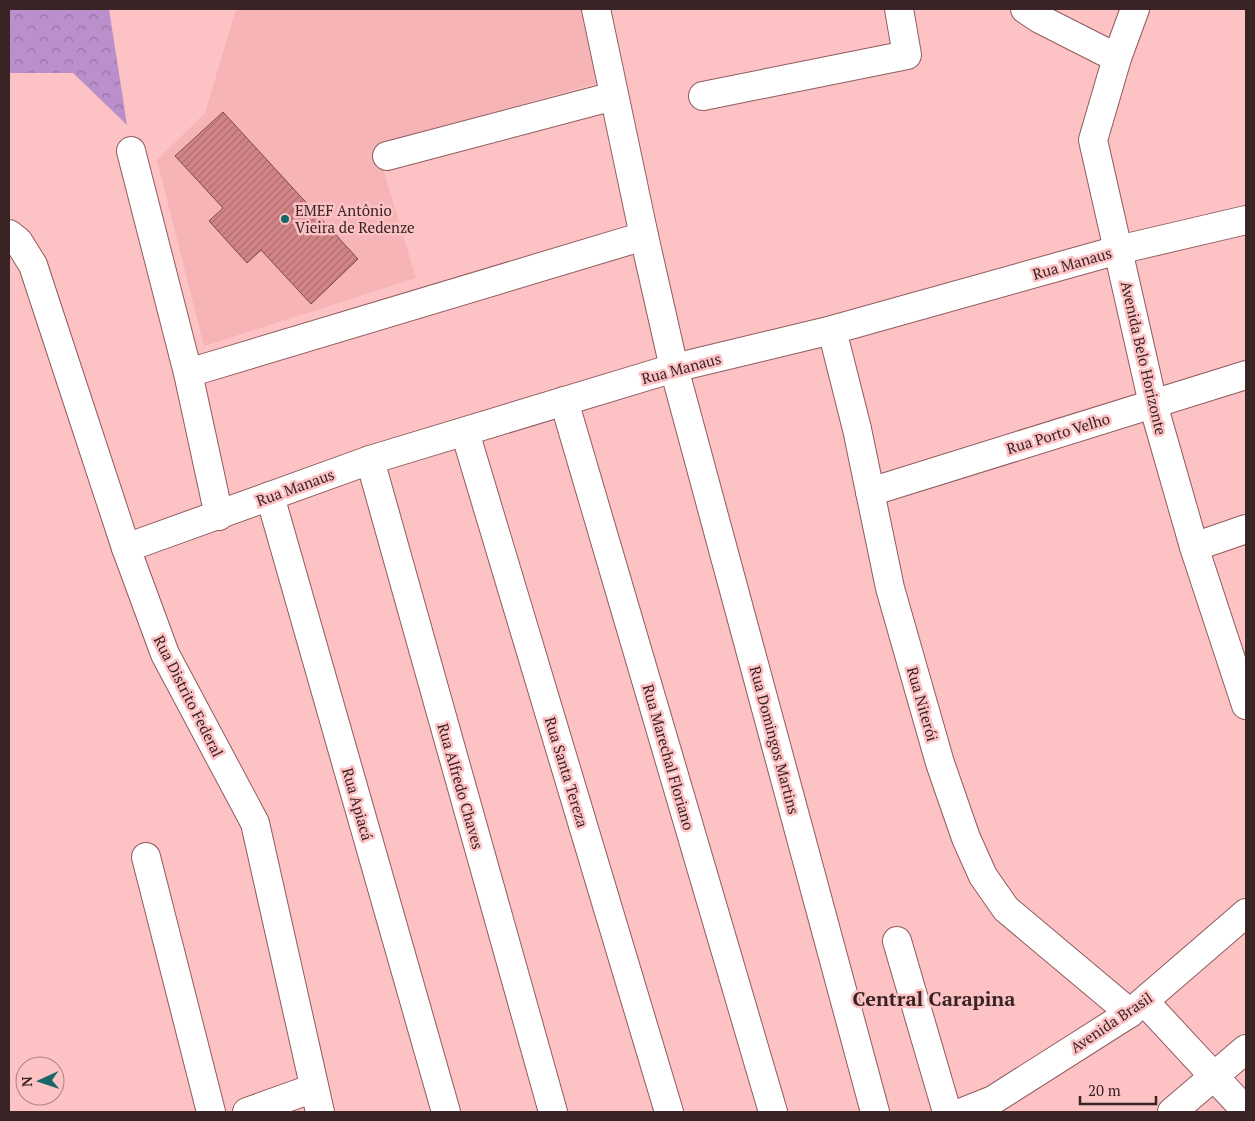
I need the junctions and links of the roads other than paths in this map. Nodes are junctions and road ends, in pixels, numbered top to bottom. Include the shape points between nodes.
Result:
1 (596, 9) edge
2 (899, 9) edge
3 (1025, 9) edge
4 (1135, 9) edge
5 (1117, 58) junction
6 (614, 96) junction
7 (703, 96) dead end
8 (131, 151) dead end
9 (387, 156) dead end
10 (1246, 220) edge
11 (9, 234) edge
12 (644, 236) junction
13 (1118, 250) junction
14 (832, 330) junction
15 (674, 368) junction
16 (188, 373) junction
17 (1246, 375) edge
18 (564, 401) junction
19 (1153, 404) junction
20 (465, 432) junction
21 (370, 460) junction
22 (870, 492) junction
23 (270, 496) junction
24 (219, 516) junction
25 (1246, 529) edge
26 (1194, 547) junction
27 (126, 548) junction
28 (1246, 705) edge
29 (146, 857) dead end
30 (1246, 913) edge
31 (897, 941) dead end
32 (1138, 1007) junction
33 (1246, 1049) edge
34 (1214, 1077) junction
35 (317, 1100) edge
36 (1246, 1111) edge
37 (211, 1112) edge
38 (246, 1112) edge
39 (446, 1112) edge
40 (553, 1112) edge
41 (669, 1112) edge
42 (773, 1112) edge
43 (876, 1112) edge
44 (947, 1112) edge
45 (963, 1112) edge
46 (1172, 1112) edge

1 - 6 street, Rua Domingos Martins
2 - 7 street via 907,55
3 - 5 street
4 - 5 street, Avenida Belo Horizonte
5 - 13 street, Avenida Belo Horizonte via 1093,140
6 - 9 street
6 - 12 street, Rua Domingos Martins
8 - 16 street
10 - 13 street, Rua Manaus
11 - 27 street, Rua Distrito Federal via 18,241 33,265
12 - 15 street, Rua Domingos Martins
12 - 16 street
13 - 14 street, Rua Manaus
13 - 19 street, Avenida Belo Horizonte
14 - 15 street, Rua Manaus
14 - 22 street, Rua Niterói
15 - 18 street, Rua Manaus
15 - 43 street, Rua Domingos Martins
16 - 24 street
17 - 19 street, Rua Porto Velho
18 - 20 street, Rua Manaus
18 - 42 street, Rua Marechal Floriano
19 - 22 street, Rua Porto Velho
19 - 26 street, Avenida Belo Horizonte
20 - 21 street, Rua Manaus
20 - 41 street, Rua Santa Tereza
21 - 23 street, Rua Manaus
21 - 40 street, Rua Alfredo Chaves
22 - 32 street, Rua Niterói via 890,588 940,763 983,876 1006,909
23 - 24 street, Rua Manaus
23 - 39 street, Rua Apiacá
24 - 27 street, Rua Manaus
25 - 26 street
26 - 28 street, Avenida Belo Horizonte
27 - 35 street, Rua Distrito Federal via 165,654 254,823
29 - 37 street
30 - 32 street, Avenida Brasil
31 - 44 street
32 - 34 street, Rua Niterói
32 - 45 street, Avenida Brasil via 993,1100
33 - 34 street
34 - 36 street, Rua Niterói
34 - 46 street
35 - 38 street

